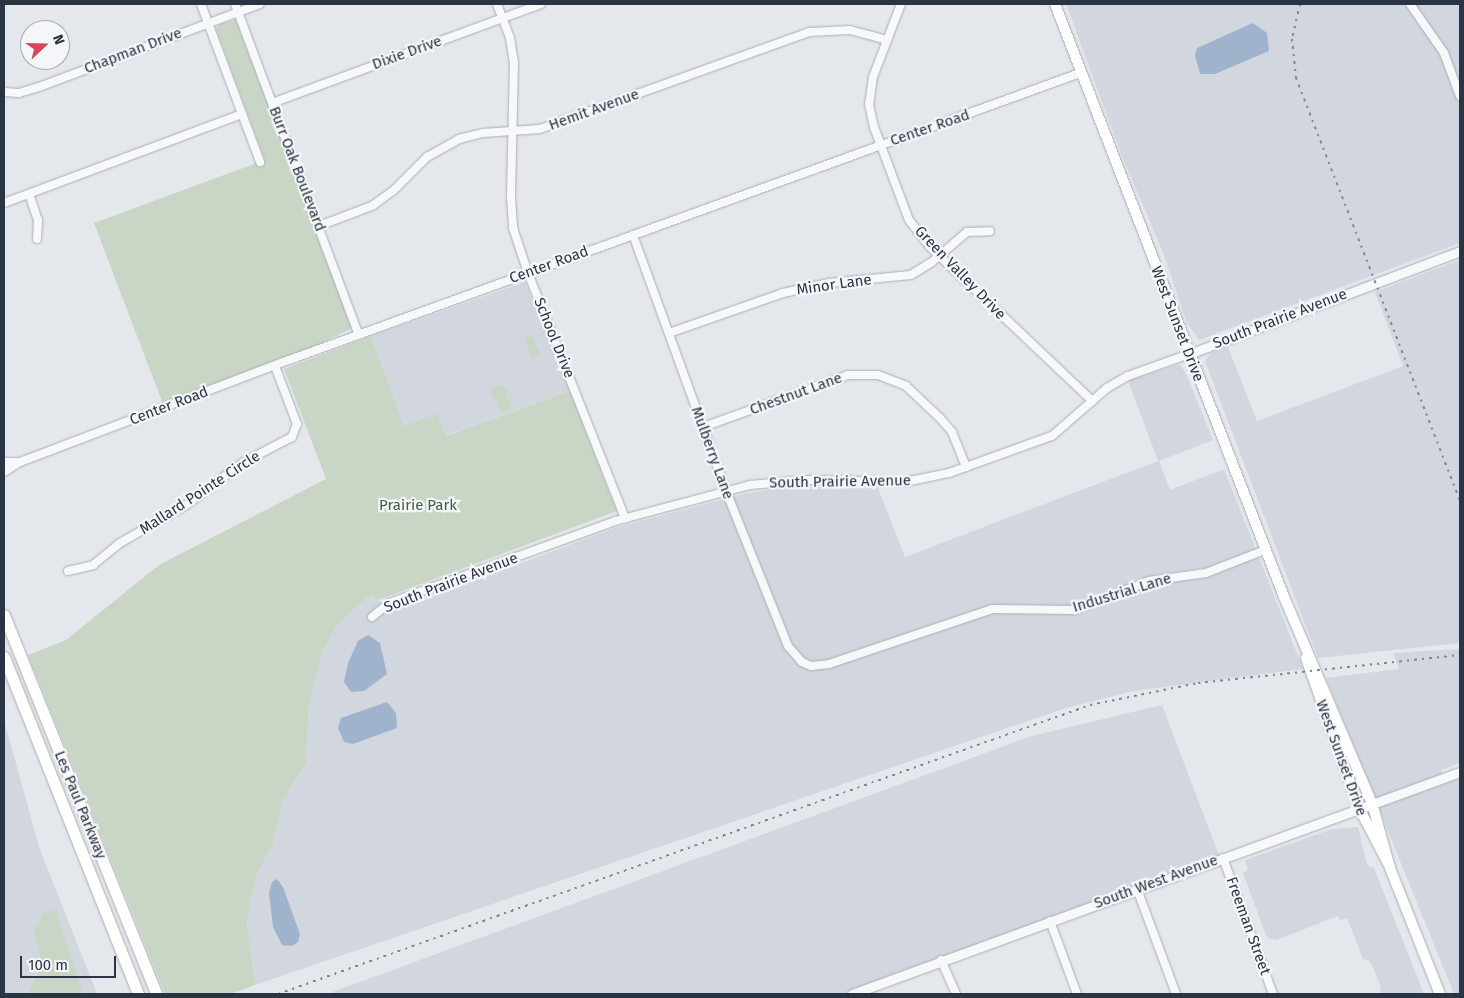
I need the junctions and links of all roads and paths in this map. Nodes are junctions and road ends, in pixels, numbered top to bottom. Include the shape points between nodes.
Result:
1 (201, 4) edge
2 (235, 4) edge
3 (260, 4) edge
4 (497, 4) edge
5 (541, 4) edge
6 (901, 4) edge
7 (1055, 4) edge
8 (1410, 4) edge
9 (238, 12) junction
10 (503, 18) junction
11 (208, 23) junction
12 (887, 40) junction
13 (1080, 73) junction
14 (4, 92) edge
15 (1460, 96) edge
16 (272, 103) junction
17 (242, 114) junction
18 (512, 132) junction
19 (881, 146) junction
20 (260, 162) dead end
21 (29, 194) junction
22 (4, 203) edge
23 (318, 226) junction
24 (990, 231) dead end
25 (633, 235) junction
26 (37, 240) dead end
27 (1460, 251) edge
28 (939, 255) junction
29 (528, 273) junction
30 (669, 333) junction
31 (359, 335) junction
32 (1189, 354) junction
33 (275, 366) junction
34 (1092, 401) junction
35 (703, 427) junction
36 (4, 462) edge
37 (20, 462) junction
38 (966, 467) junction
39 (4, 472) edge
40 (726, 492) junction
41 (625, 518) junction
42 (1265, 550) junction
43 (68, 571) dead end
44 (4, 615) edge
45 (372, 618) dead end
46 (1303, 643) junction
47 (4, 657) edge
48 (804, 663) joint
49 (1460, 772) edge
50 (1372, 804) junction
51 (1359, 808) junction
52 (1223, 858) junction
53 (1390, 868) junction
54 (1137, 888) junction
55 (1050, 921) junction
56 (941, 960) junction
57 (155, 992) edge
58 (138, 994) edge
59 (852, 994) edge
60 (956, 994) edge
61 (1077, 994) edge
62 (1176, 994) edge
63 (1273, 994) edge
64 (1440, 994) edge

1 - 11 street, Burr Oak Boulevard
2 - 9 street, Burr Oak Boulevard
3 - 9 street, Chapman Drive
4 - 10 street, School Drive
5 - 10 street, Dixie Drive
6 - 12 street, Green Valley Drive
7 - 13 main road, West Sunset Drive
8 - 15 street via 1439,44
9 - 11 street, Chapman Drive
9 - 16 street, Burr Oak Boulevard
10 - 16 street, Dixie Drive
10 - 18 street, School Drive via 514,62
11 - 14 street, Chapman Drive via 39,87 19,93
11 - 17 street, Burr Oak Boulevard
12 - 18 street, Hemit Avenue via 850,30 810,32 540,129
12 - 19 street, Green Valley Drive via 869,98 870,114
13 - 19 street, Center Road
13 - 32 main road, West Sunset Drive
16 - 23 street, Burr Oak Boulevard
17 - 20 street, Burr Oak Boulevard
17 - 21 street
18 - 23 street, Hemit Avenue via 483,133 453,141 427,157 378,202
18 - 29 street, School Drive via 512,215
19 - 25 street, Center Road
19 - 28 street, Green Valley Drive via 909,220
21 - 22 street
21 - 26 street via 38,220
23 - 31 street, Burr Oak Boulevard
24 - 28 street, Minor Lane via 967,232
25 - 29 street, Center Road
25 - 30 street, Mulberry Lane
27 - 32 street, South Prairie Avenue
28 - 30 street, Minor Lane via 911,274 829,283 783,293
28 - 34 street, Green Valley Drive
29 - 31 street, Center Road
29 - 41 street, School Drive
30 - 35 street, Mulberry Lane
31 - 33 street, Center Road
32 - 34 street, South Prairie Avenue via 1128,376
32 - 42 main road, West Sunset Drive
33 - 37 street, Center Road
33 - 43 street, Mallard Pointe Circle via 297,424 292,438 244,462 186,505 120,543 93,565
34 - 38 street, South Prairie Avenue via 1052,436
35 - 38 street, Chestnut Lane via 848,375 878,375 906,386 940,418 952,432
35 - 40 street, Mulberry Lane
36 - 37 street, Center Road
37 - 39 street, Center Road
38 - 40 street, South Prairie Avenue via 933,478 905,482 787,480
40 - 41 street, South Prairie Avenue
40 - 48 street, Mulberry Lane via 788,646
41 - 45 street, South Prairie Avenue via 389,604
42 - 46 main road, West Sunset Drive
42 - 48 street, Industrial Lane via 1206,572 1149,581 1074,610 992,609 828,664
44 - 57 main road, Les Paul Parkway
46 - 50 main road, West Sunset Drive
46 - 51 main road, West Sunset Drive via 1315,688
47 - 58 main road, Les Paul Parkway
49 - 50 street, South West Avenue
50 - 51 street, South West Avenue
50 - 53 main road, West Sunset Drive
51 - 52 street, South West Avenue
51 - 53 main road, West Sunset Drive
52 - 54 street, South West Avenue
52 - 63 street, Freeman Street
53 - 64 main road, West Sunset Drive
54 - 55 street, South West Avenue
54 - 62 street
55 - 56 street, South West Avenue
55 - 61 street
56 - 59 street, South West Avenue
56 - 60 street

